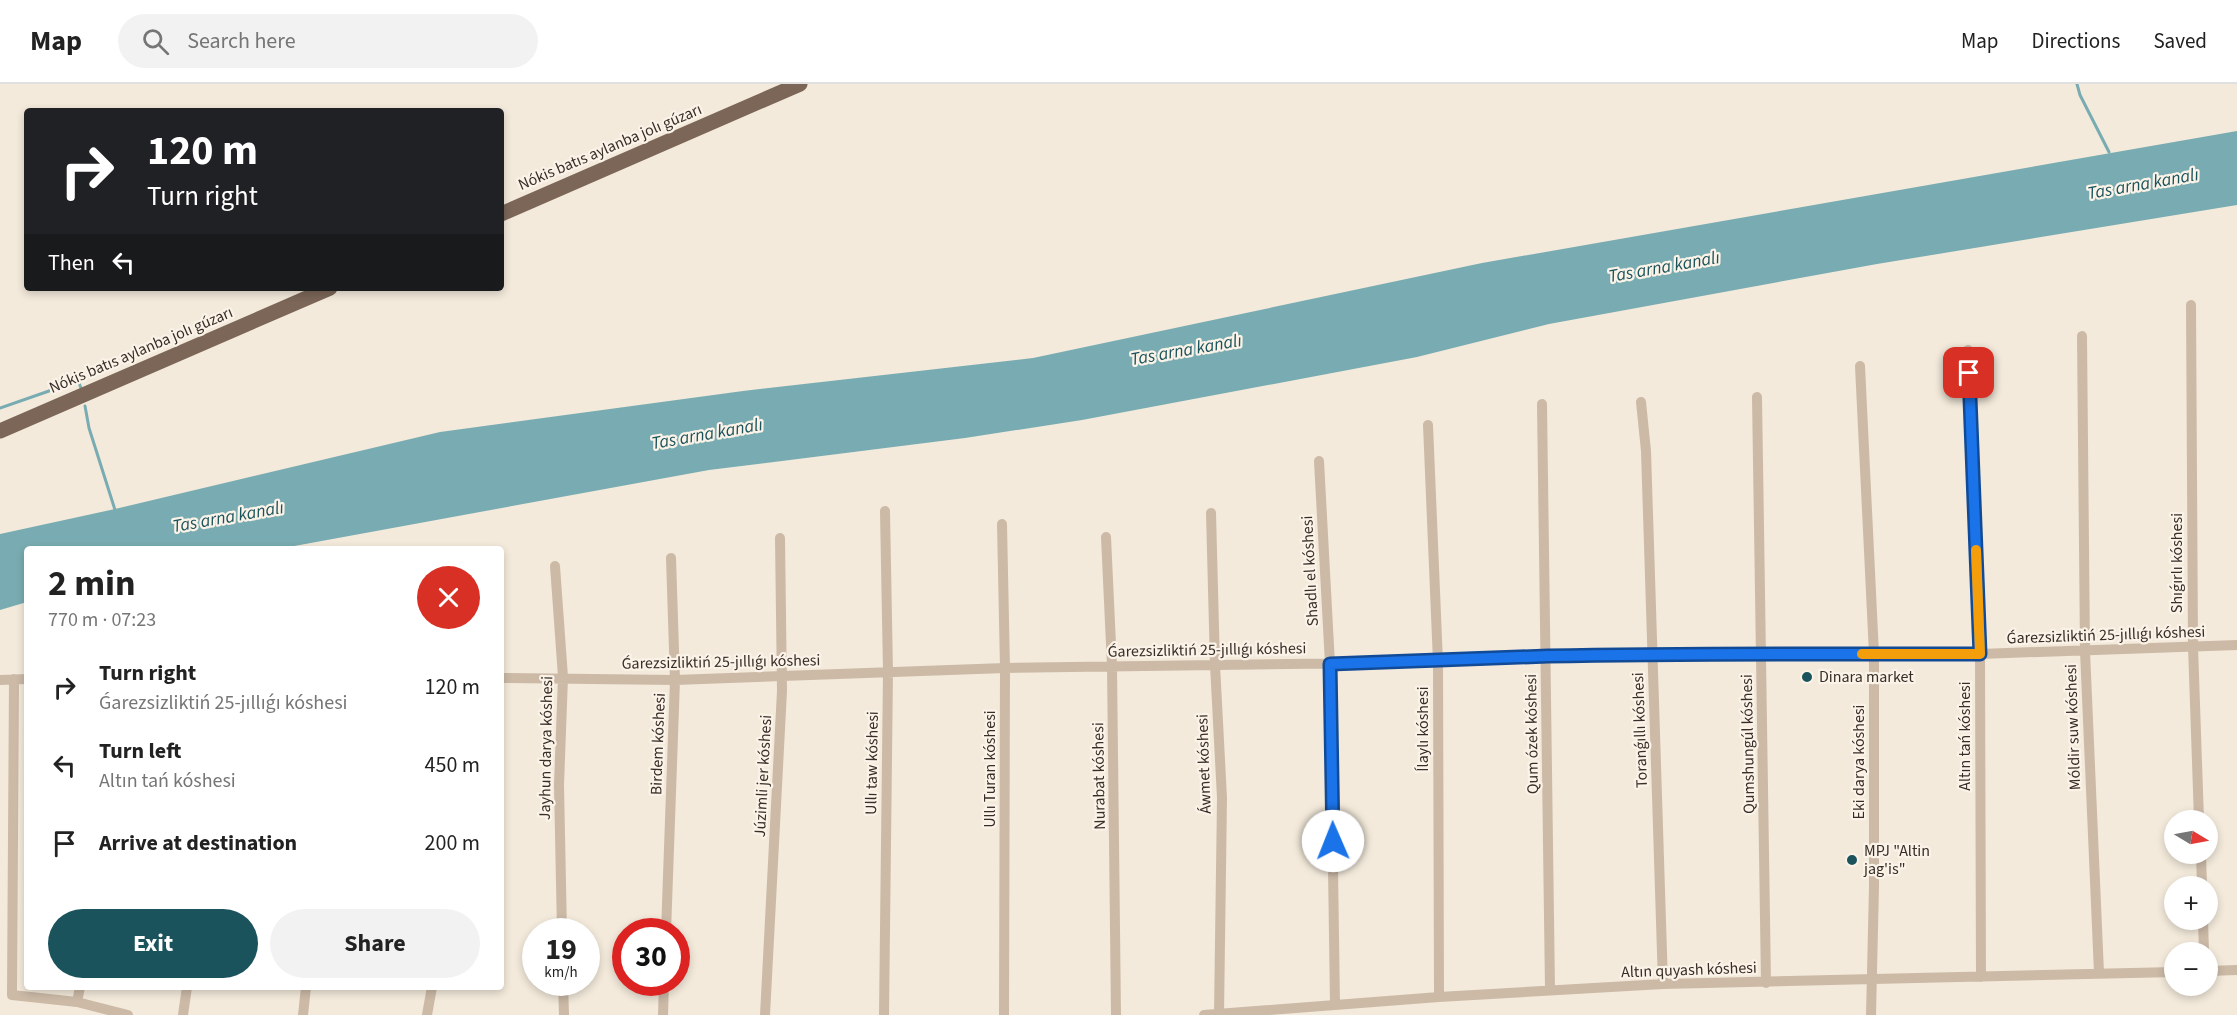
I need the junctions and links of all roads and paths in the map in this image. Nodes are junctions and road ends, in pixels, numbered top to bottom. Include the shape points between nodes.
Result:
1 (800, 84) edge
2 (504, 213) edge
3 (323, 291) edge
4 (2191, 305) dead end
5 (2082, 336) dead end
6 (1968, 350) dead end
7 (1860, 366) dead end
8 (1757, 397) dead end
9 (1641, 402) dead end
10 (1542, 404) dead end
11 (1428, 425) dead end
12 (0, 431) edge
13 (1319, 461) dead end
14 (885, 512) dead end
15 (1211, 513) dead end
16 (1002, 524) dead end
17 (1106, 537) dead end
18 (780, 538) dead end
19 (670, 558) dead end
20 (555, 566) dead end
21 (2237, 645) edge
22 (2193, 646) junction
23 (2085, 651) junction
24 (1762, 653) junction
25 (1874, 654) junction
26 (1980, 654) junction
27 (1652, 655) junction
28 (1546, 656) junction
29 (1438, 662) junction
30 (1330, 664) junction
31 (1215, 665) junction
32 (1112, 666) junction
33 (1005, 668) junction
34 (888, 672) junction
35 (563, 677) junction
36 (783, 677) junction
37 (504, 678) edge
38 (14, 679) junction
39 (24, 679) edge
40 (0, 680) edge
41 (675, 680) junction
42 (2199, 810) edge
43 (562, 918) edge
44 (666, 918) edge
45 (2237, 970) edge
46 (2218, 971) edge
47 (2164, 972) edge
48 (2099, 973) junction
49 (1981, 977) junction
50 (1871, 980) junction
51 (1766, 983) junction
52 (1663, 984) junction
53 (79, 990) edge
54 (187, 990) edge
55 (306, 990) edge
56 (431, 990) edge
57 (1550, 990) junction
58 (563, 996) edge
59 (664, 996) edge
60 (1439, 996) junction
61 (77, 1002) junction
62 (1335, 1004) junction
63 (1219, 1014) edge
64 (128, 1015) edge
65 (183, 1015) edge
66 (303, 1015) edge
67 (427, 1015) edge
68 (564, 1015) edge
69 (663, 1015) edge
70 (765, 1015) edge
71 (884, 1015) edge
72 (1004, 1015) edge
73 (1116, 1015) edge
74 (1204, 1015) edge
75 (1871, 1015) edge

1 - 2 main road, Nókis batıs aylanba jolı gúzarı
3 - 12 main road, Nókis batıs aylanba jolı gúzarı
4 - 22 street, Shıǵırlı kóshesi
5 - 23 street, Móldir suw kóshesi
6 - 26 street, Altın tań kóshesi
7 - 25 street, Eki darya kóshesi
8 - 24 street, Qumshungúl kóshesi
9 - 27 street, Toranǵıllı kóshesi
10 - 28 street, Qum ózek kóshesi
11 - 29 street, Ílaylı kóshesi
13 - 30 street, Shadlı el kóshesi
14 - 34 street, Ullı taw kóshesi
15 - 31 street, Áwmet kóshesi
16 - 33 street, Ullı Turan kóshesi
17 - 32 street, Nurabat kóshesi
18 - 36 street, Júzimli jer kóshesi
19 - 41 street, Birdem kóshesi
20 - 35 street, Jayhun darya kóshesi
21 - 22 street, Ǵarezsizliktiń 25-jıllıǵı kóshesi
22 - 23 street, Ǵarezsizliktiń 25-jıllıǵı kóshesi
22 - 42 street, Shıǵırlı kóshesi
23 - 26 street, Ǵarezsizliktiń 25-jıllıǵı kóshesi
23 - 48 street, Móldir suw kóshesi
24 - 25 street, Ǵarezsizliktiń 25-jıllıǵı kóshesi
24 - 27 street, Ǵarezsizliktiń 25-jıllıǵı kóshesi
24 - 51 street, Qumshungúl kóshesi
25 - 26 street, Ǵarezsizliktiń 25-jıllıǵı kóshesi
25 - 50 street, Eki darya kóshesi
26 - 49 street, Altın tań kóshesi
27 - 28 street, Ǵarezsizliktiń 25-jıllıǵı kóshesi
27 - 52 street, Toranǵıllı kóshesi
28 - 29 street, Ǵarezsizliktiń 25-jıllıǵı kóshesi
28 - 57 street, Qum ózek kóshesi
29 - 30 street, Ǵarezsizliktiń 25-jıllıǵı kóshesi
29 - 60 street, Ílaylı kóshesi
30 - 31 street, Ǵarezsizliktiń 25-jıllıǵı kóshesi
30 - 62 street, Shadlı el kóshesi
31 - 32 street, Ǵarezsizliktiń 25-jıllıǵı kóshesi
31 - 63 street, Áwmet kóshesi via 1222,798
32 - 33 street, Ǵarezsizliktiń 25-jıllıǵı kóshesi
32 - 73 street, Nurabat kóshesi
33 - 34 street, Ǵarezsizliktiń 25-jıllıǵı kóshesi
33 - 72 street, Ullı Turan kóshesi
34 - 36 street, Ǵarezsizliktiń 25-jıllıǵı kóshesi
34 - 71 street, Ullı taw kóshesi
35 - 37 street, Ǵarezsizliktiń 25-jıllıǵı kóshesi
35 - 41 street, Ǵarezsizliktiń 25-jıllıǵı kóshesi
35 - 43 street, Jayhun darya kóshesi
36 - 41 street, Ǵarezsizliktiń 25-jıllıǵı kóshesi
36 - 70 street, Júzimli jer kóshesi
38 - 39 street
38 - 40 street
38 - 61 street via 12,995
41 - 44 street, Birdem kóshesi
45 - 46 street
47 - 48 street, Altın quyash kóshesi
48 - 49 street, Altın quyash kóshesi
49 - 50 street, Altın quyash kóshesi
50 - 51 street, Altın quyash kóshesi
50 - 75 street, Eki darya kóshesi
51 - 52 street, Altın quyash kóshesi
52 - 57 street, Altın quyash kóshesi
53 - 61 street
54 - 65 street
55 - 66 street
56 - 67 street
57 - 60 street, Altın quyash kóshesi
58 - 68 street
59 - 69 street
60 - 62 street, Altın quyash kóshesi
61 - 64 street
62 - 63 street, Altın quyash kóshesi
63 - 74 street, Altın quyash kóshesi

